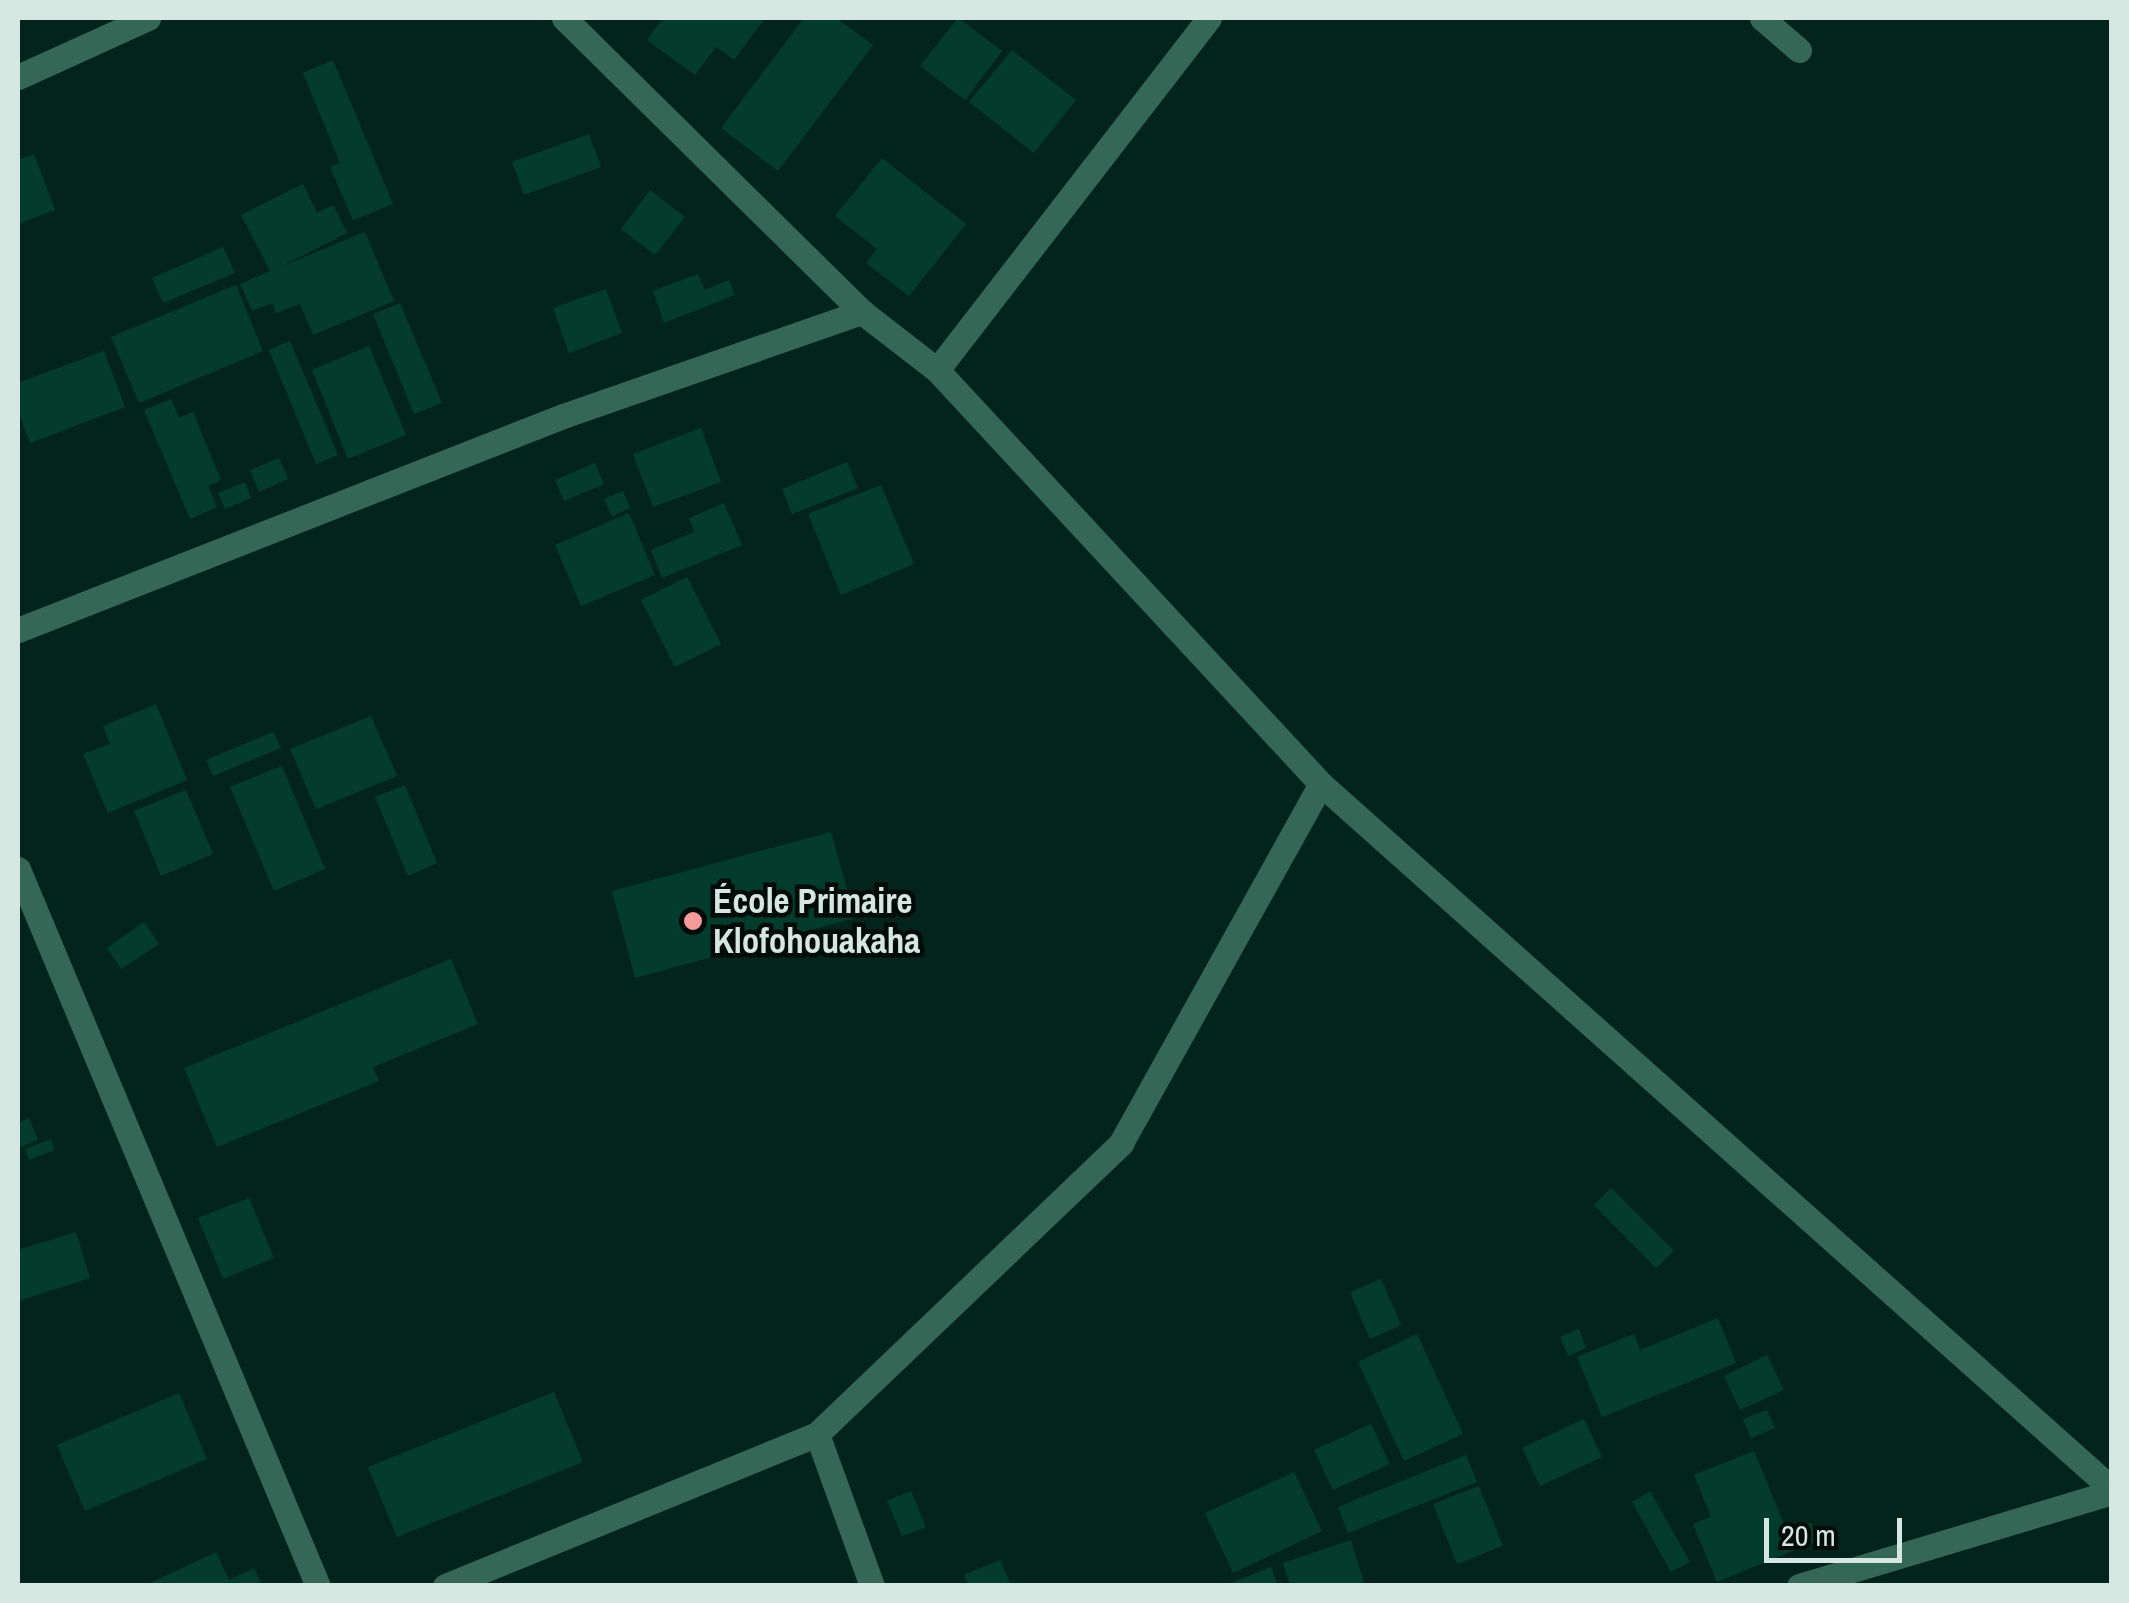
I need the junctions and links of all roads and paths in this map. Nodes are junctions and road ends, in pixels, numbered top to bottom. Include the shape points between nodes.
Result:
1 (148, 18) edge
2 (564, 18) edge
3 (1210, 18) edge
4 (1762, 18) edge
5 (1798, 50) dead end
6 (18, 77) edge
7 (862, 312) junction
8 (936, 370) junction
9 (18, 630) edge
10 (1321, 784) junction
11 (18, 869) edge
12 (817, 1434) junction
13 (2112, 1491) edge
14 (318, 1586) edge
15 (445, 1586) edge
16 (872, 1586) edge
17 (1798, 1586) edge

1 - 6 street
2 - 7 street
3 - 8 street
4 - 5 street
7 - 8 street
7 - 9 street via 563,416
8 - 10 street
10 - 12 street via 1121,1144
10 - 13 street
11 - 14 street
12 - 15 street
12 - 16 street
13 - 17 street

